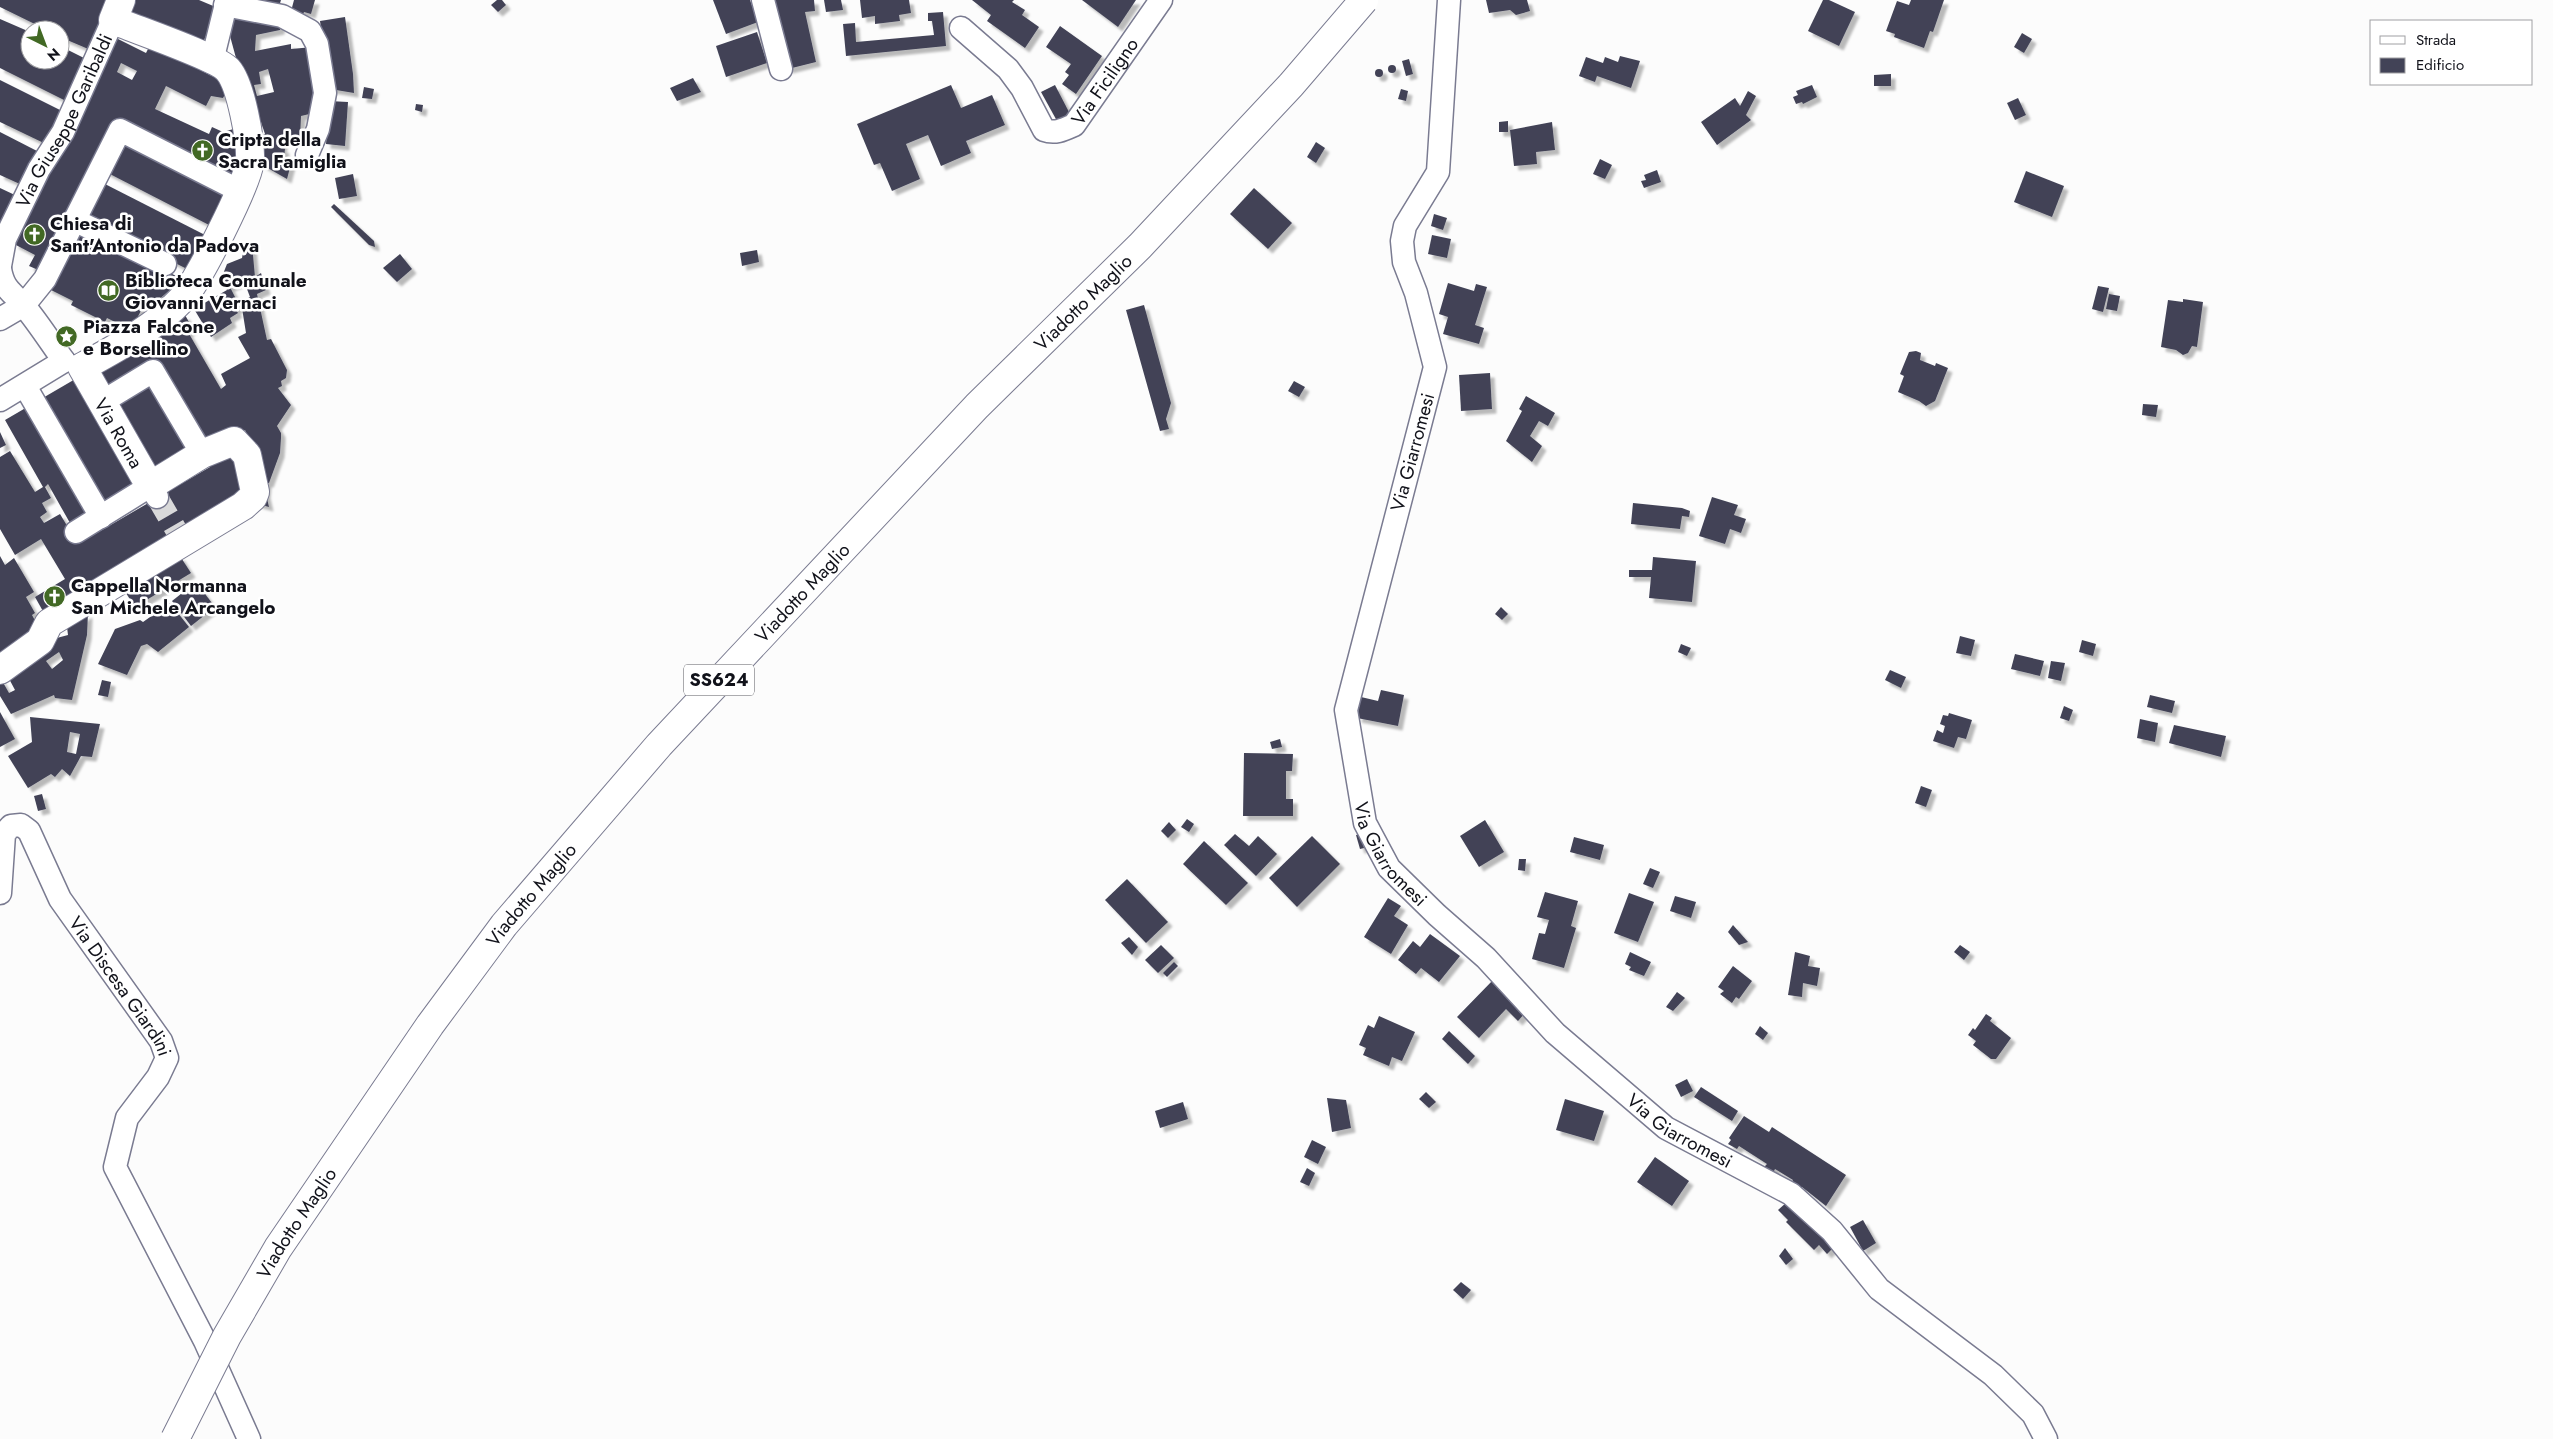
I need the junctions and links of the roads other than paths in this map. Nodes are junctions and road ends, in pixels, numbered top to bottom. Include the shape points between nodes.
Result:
1 (763, 0) edge
2 (1161, 0) edge
3 (1364, 0) edge
4 (1449, 0) edge
5 (226, 3) edge
6 (284, 8) edge
7 (117, 10) edge
8 (961, 28) dead end
9 (212, 60) junction
10 (781, 69) dead end
11 (307, 155) dead end
12 (240, 191) junction
13 (74, 220) junction
14 (2, 238) edge
15 (165, 264) dead end
16 (0, 267) edge
17 (24, 305) junction
18 (0, 320) edge
19 (73, 364) junction
20 (25, 386) junction
21 (0, 400) edge
22 (102, 402) junction
23 (202, 454) junction
24 (153, 492) junction
25 (102, 516) junction
26 (76, 532) dead end
27 (0, 670) edge
28 (0, 893) edge
29 (174, 1439) edge
30 (249, 1439) edge
31 (2046, 1439) edge

1 - 10 street
2 - 8 street, Via Ficiligno via 1074,125 1060,132 1044,130 1008,69
3 - 29 main road, Viadotto Maglio / SS624, bridge via 1291,85 1140,246 977,406 658,745 504,925 430,1025 278,1248 226,1336
4 - 31 street, Via Giarromesi via 1438,172 1405,226 1402,241 1404,262 1416,293 1435,367 1346,710 1365,823 1389,868 1486,958 1556,1033 1666,1128 1791,1194 1832,1231 1879,1288 1993,1375 2033,1414
5 - 6 street
5 - 9 street
6 - 11 street via 310,31 317,44 325,93 318,129
7 - 9 main road
7 - 14 street, Via Giuseppe Garibaldi via 63,132
9 - 12 main road via 228,70 237,89 249,139 250,162
12 - 13 street via 120,130
12 - 19 main road via 216,242 182,299 136,337
13 - 15 street
13 - 17 street via 45,279
14 - 16 street
16 - 17 street via 6,288
17 - 18 street
17 - 19 street
19 - 20 street
19 - 22 main road, Via Roma
20 - 21 street
20 - 25 street
22 - 23 street via 153,371
22 - 24 main road, Via Roma
23 - 24 main road
23 - 27 main road via 228,442 241,447 247,455 256,488 253,497 243,506 180,539 49,624 40,641
24 - 25 street
25 - 26 street
28 - 30 street, Via Discesa Giardini via 4,834 11,826 21,825 29,830 60,899 161,1041 167,1058 158,1077 127,1118 115,1167 205,1341

